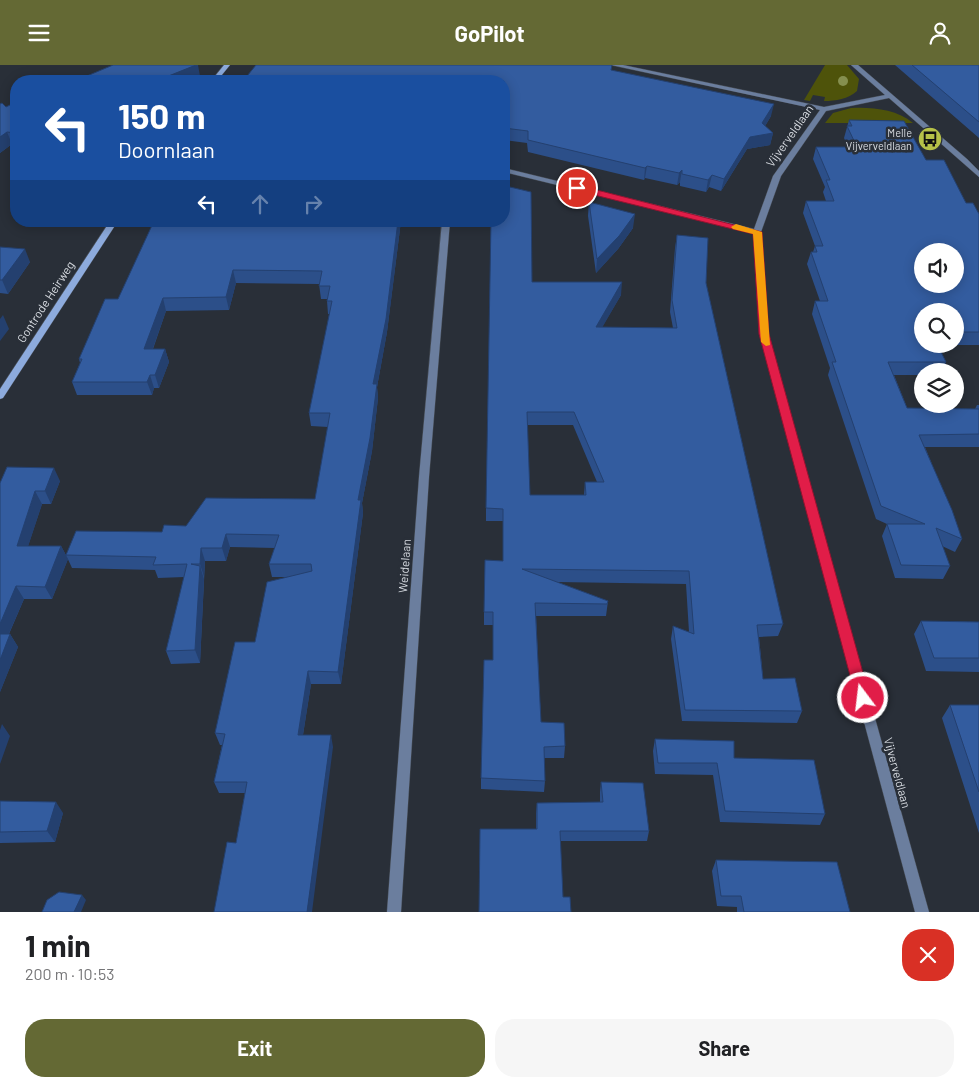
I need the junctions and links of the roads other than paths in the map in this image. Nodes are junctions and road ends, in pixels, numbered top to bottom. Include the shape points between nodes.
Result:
1 (228, 65) edge
2 (614, 65) edge
3 (854, 65) edge
4 (219, 75) edge
5 (892, 96) junction
6 (824, 109) junction
7 (510, 171) edge
8 (979, 175) edge
9 (110, 227) edge
10 (445, 227) edge
11 (757, 232) junction
12 (0, 396) edge
13 (394, 912) edge
14 (922, 912) edge

1 - 4 street
2 - 6 street
3 - 5 street
5 - 6 street, Vijverveldlaan
5 - 8 street
6 - 11 street, Vijverveldlaan via 777,175
7 - 11 street
9 - 12 street, Gontrode Heirweg
10 - 13 street, Weidelaan via 424,477
11 - 14 street, Vijverveldlaan via 764,334

